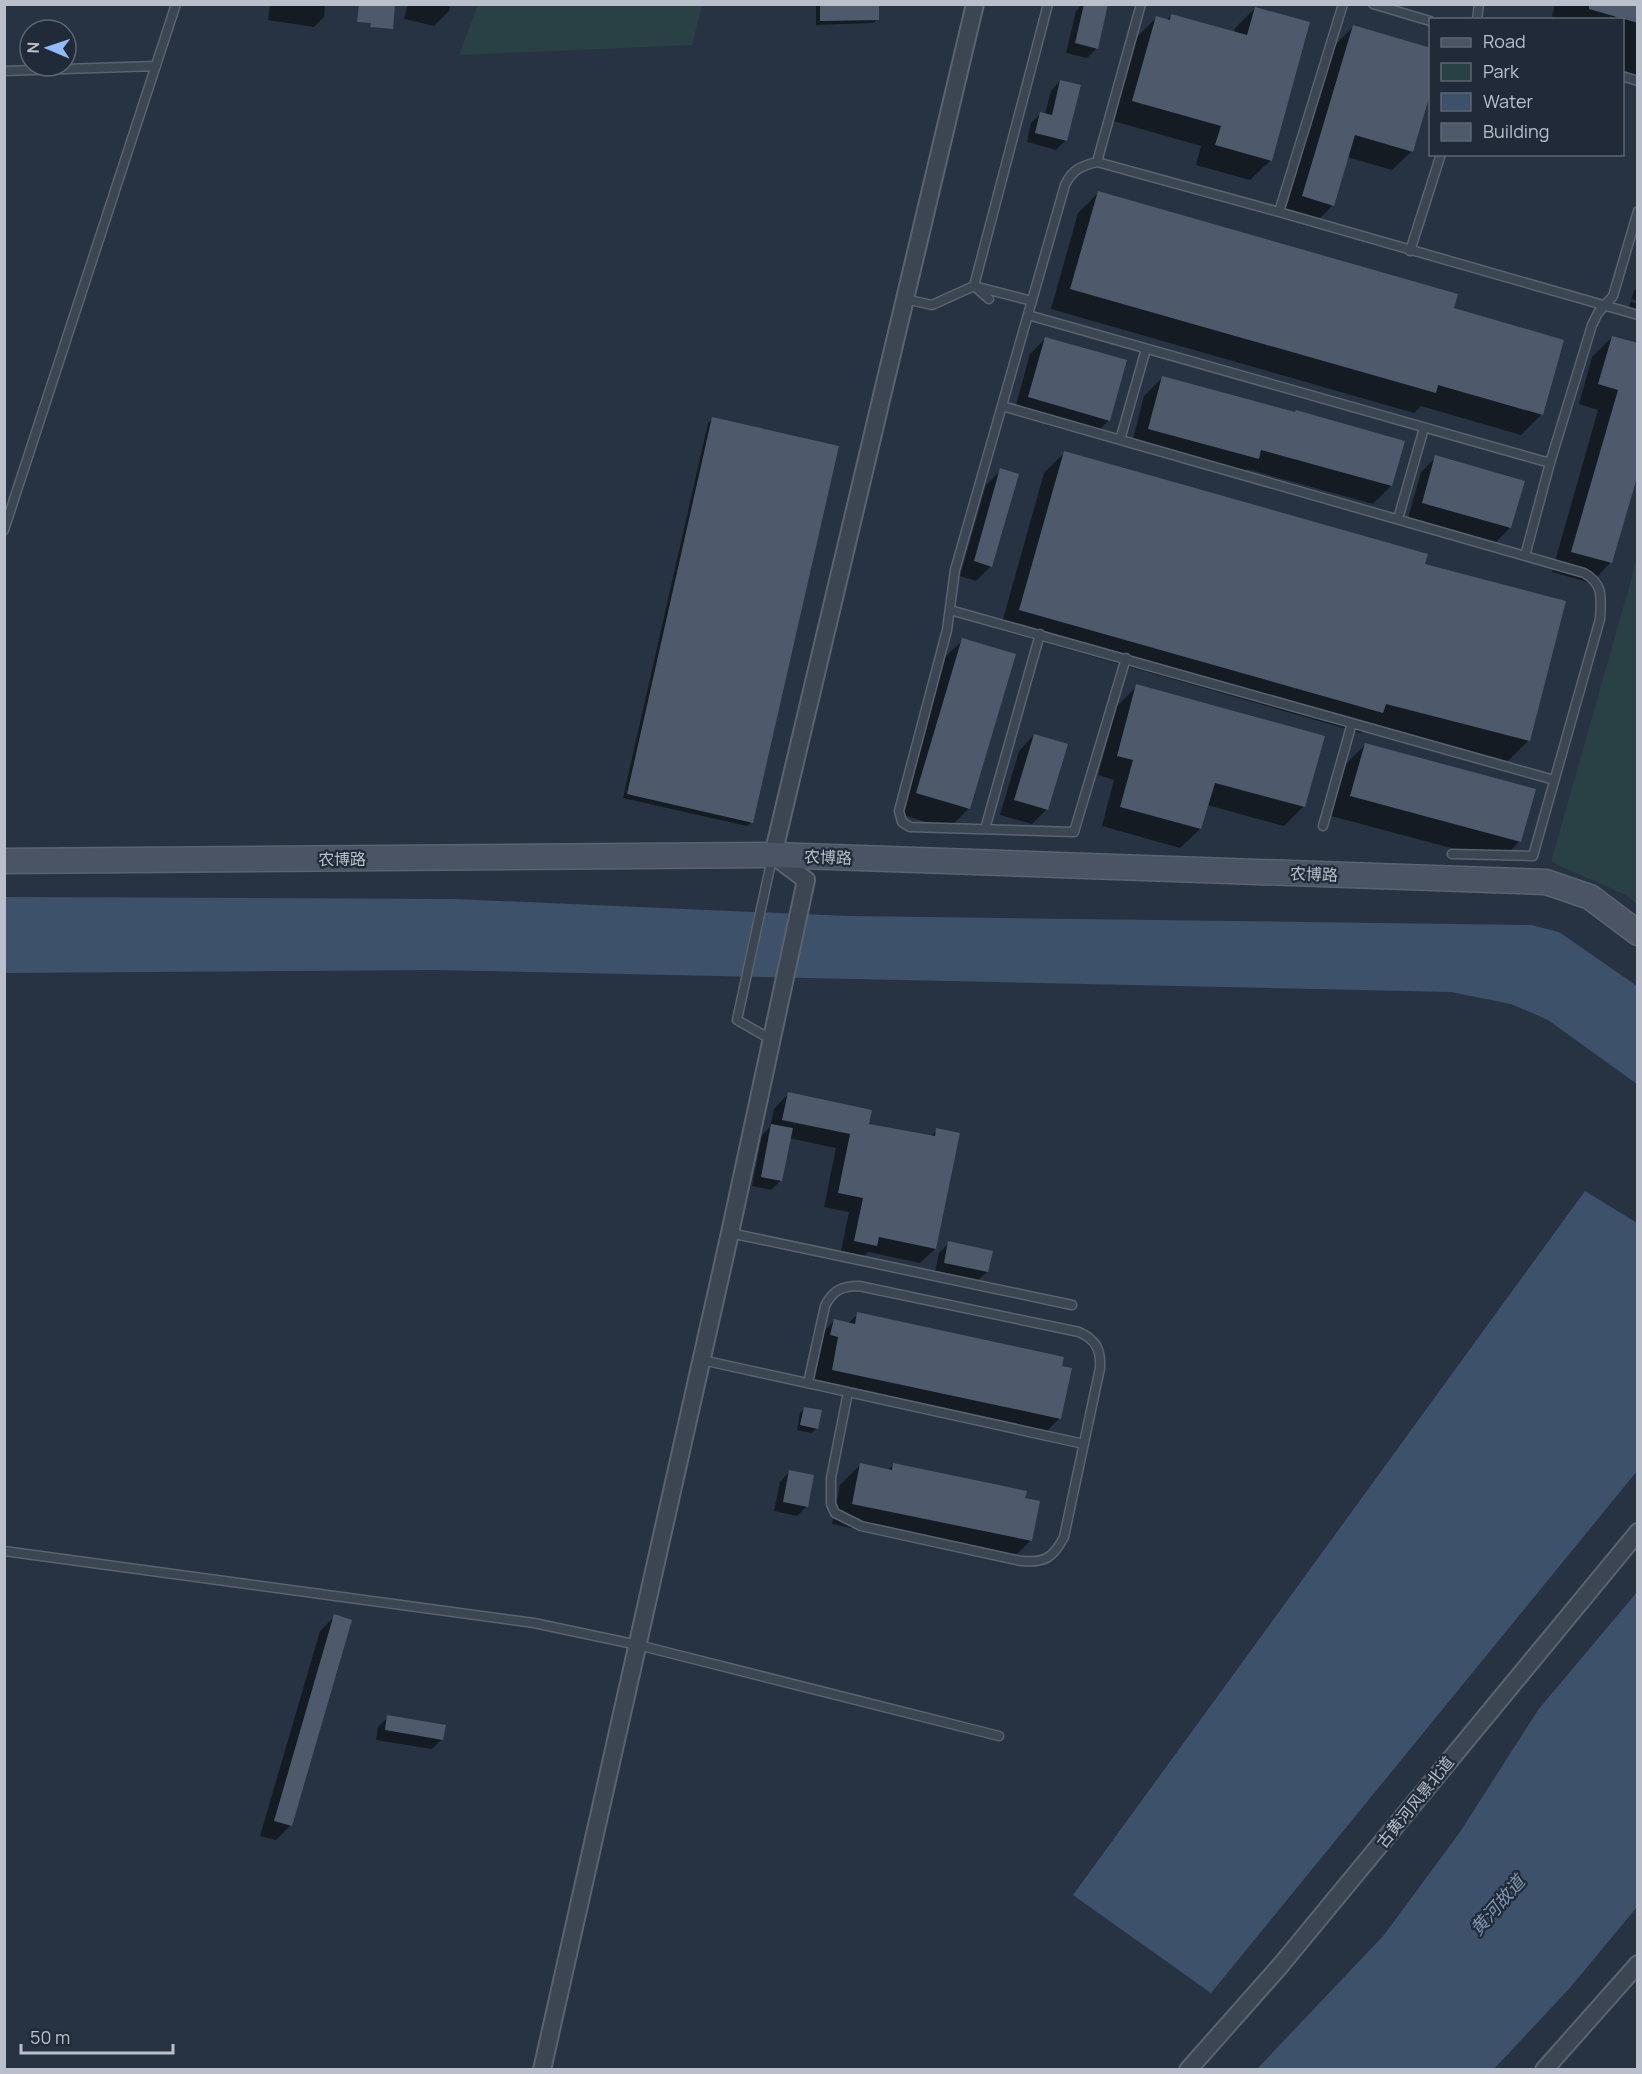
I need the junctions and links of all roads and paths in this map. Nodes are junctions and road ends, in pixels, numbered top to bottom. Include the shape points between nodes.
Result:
1 (176, 4) edge
2 (975, 4) edge
3 (1048, 4) edge
4 (1141, 4) edge
5 (1342, 4) edge
6 (1373, 4) edge
7 (1429, 20) edge
8 (156, 66) junction
9 (4, 71) edge
10 (1440, 156) edge
11 (1097, 162) junction
12 (1638, 210) edge
13 (1279, 212) junction
14 (1410, 251) junction
15 (974, 286) junction
16 (905, 299) junction
17 (988, 299) dead end
18 (1032, 301) junction
19 (1606, 306) junction
20 (1028, 315) junction
21 (1638, 315) edge
22 (1146, 348) junction
23 (1002, 406) junction
24 (1424, 428) junction
25 (1120, 440) junction
26 (1550, 463) junction
27 (1398, 519) junction
28 (4, 530) edge
29 (1525, 556) junction
30 (950, 610) junction
31 (1040, 634) junction
32 (1126, 658) junction
33 (1352, 723) junction
34 (1554, 780) junction
35 (1323, 826) dead end
36 (985, 829) junction
37 (1452, 854) dead end
38 (773, 855) junction
39 (4, 861) edge
40 (1638, 933) edge
41 (774, 1033) junction
42 (730, 1233) junction
43 (1072, 1305) dead end
44 (702, 1360) junction
45 (808, 1383) junction
46 (848, 1392) junction
47 (1084, 1444) junction
48 (1638, 1532) edge
49 (4, 1551) edge
50 (638, 1645) junction
51 (999, 1736) dead end
52 (1638, 1964) edge
53 (542, 2070) edge
54 (1188, 2070) edge
55 (1544, 2070) edge

1 - 8 lane
2 - 16 street
3 - 15 lane
4 - 11 lane
5 - 13 lane
6 - 7 lane
8 - 9 lane
8 - 28 lane
10 - 14 lane
11 - 13 lane
11 - 18 lane via 1080,166 1069,175
12 - 19 lane via 1613,296
13 - 14 lane
14 - 19 lane
15 - 16 lane via 932,305
15 - 17 lane
15 - 18 lane
16 - 38 street
18 - 20 lane
19 - 21 lane
19 - 26 lane via 1592,325
20 - 22 lane
20 - 23 lane
22 - 24 lane
22 - 25 lane
23 - 25 lane
23 - 30 lane via 955,570
24 - 26 lane
24 - 27 lane
25 - 27 lane
26 - 29 lane
27 - 29 lane
29 - 34 lane via 1584,573 1598,585 1601,597 1600,619
30 - 31 lane
30 - 36 lane via 899,811 902,822 910,827
31 - 32 lane
31 - 36 lane
32 - 33 lane
32 - 36 lane via 1074,832
33 - 34 lane
33 - 35 lane
34 - 37 lane via 1533,856
38 - 39 street, 农博路
38 - 40 street, 农博路 via 1546,882 1590,897
38 - 41 street via 806,880
38 - 41 lane via 737,1020
41 - 42 street
42 - 43 lane
42 - 44 street
44 - 45 lane
44 - 50 street
45 - 46 lane
45 - 47 lane via 825,1306 831,1294 849,1286 1079,1332 1090,1337 1101,1356
46 - 47 lane
46 - 47 lane via 831,1478 831,1504 835,1513 861,1526 1021,1561 1046,1559 1064,1537
48 - 54 street, 古黄河风景北道 via 1288,1956
49 - 50 lane via 534,1623
50 - 51 lane
50 - 53 street
52 - 55 street

